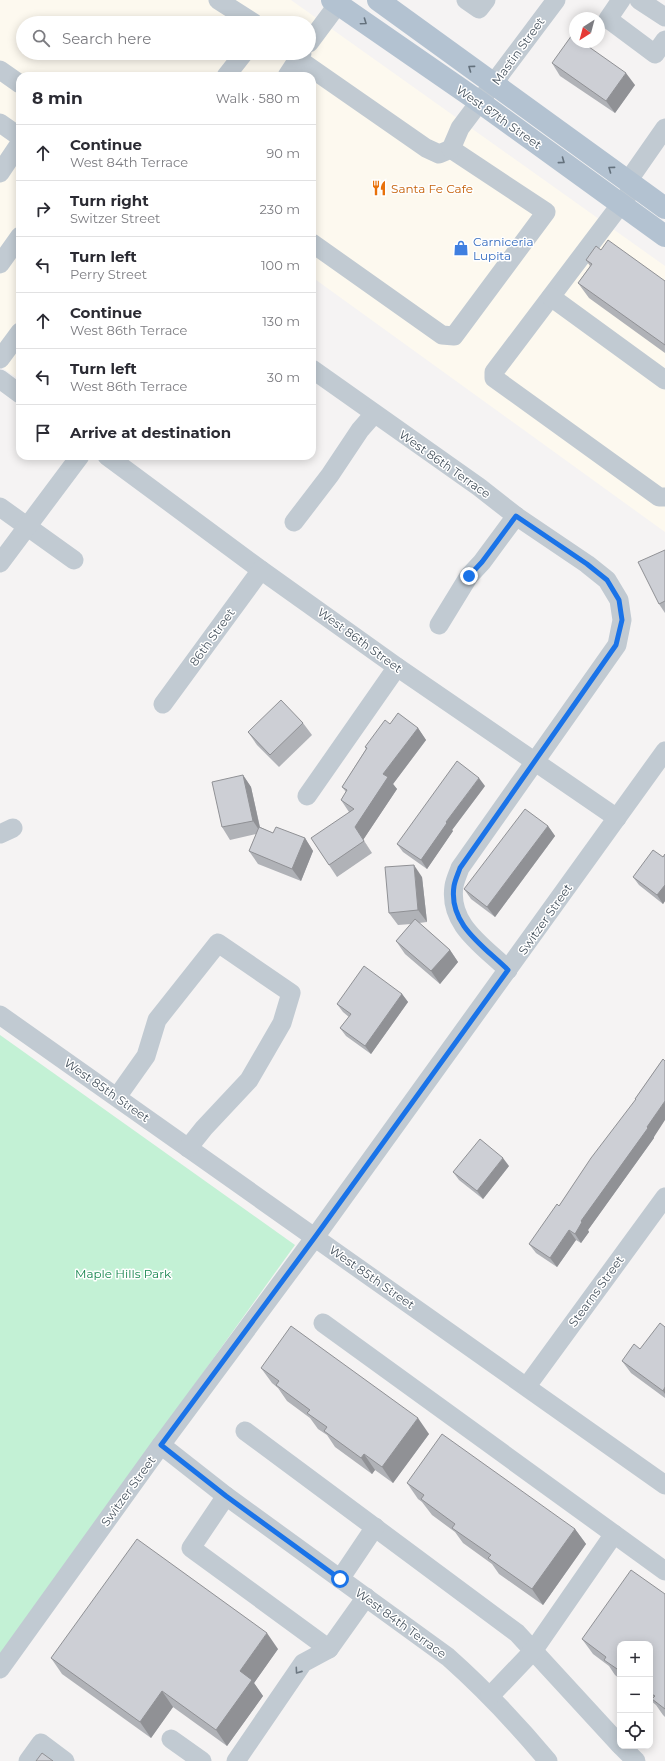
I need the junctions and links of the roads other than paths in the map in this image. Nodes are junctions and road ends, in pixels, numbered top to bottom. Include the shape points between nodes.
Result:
1 (218, 0) edge
2 (378, 0) edge
3 (466, 0) edge
4 (486, 0) edge
5 (556, 0) edge
6 (621, 0) edge
7 (639, 0) edge
8 (335, 2) edge
9 (243, 16) edge
10 (665, 17) edge
11 (316, 32) edge
12 (665, 40) edge
13 (239, 60) edge
14 (297, 60) edge
15 (305, 60) edge
16 (0, 70) edge
17 (229, 72) edge
18 (290, 72) edge
19 (16, 81) edge
20 (494, 85) junction
21 (480, 103) junction
22 (0, 123) edge
23 (665, 128) edge
24 (16, 133) edge
25 (16, 149) edge
26 (451, 149) junction
27 (0, 172) edge
28 (631, 184) junction
29 (622, 204) junction
30 (665, 208) edge
31 (665, 236) edge
32 (16, 242) edge
33 (316, 246) edge
34 (0, 264) edge
35 (551, 297) junction
36 (16, 337) edge
37 (0, 359) edge
38 (316, 372) edge
39 (0, 380) edge
40 (665, 380) edge
41 (16, 391) edge
42 (374, 414) junction
43 (77, 460) edge
44 (112, 460) edge
45 (665, 497) edge
46 (0, 507) edge
47 (516, 516) junction
48 (294, 522) dead end
49 (27, 527) junction
50 (74, 560) dead end
51 (0, 563) edge
52 (261, 570) junction
53 (439, 624) dead end
54 (397, 667) junction
55 (163, 704) dead end
56 (665, 751) edge
57 (535, 762) junction
58 (307, 796) dead end
59 (616, 818) junction
60 (508, 970) junction
61 (0, 1015) edge
62 (117, 1097) junction
63 (188, 1148) junction
64 (665, 1197) edge
65 (315, 1237) junction
66 (323, 1323) dead end
67 (527, 1386) junction
68 (245, 1431) dead end
69 (161, 1445) junction
70 (665, 1485) edge
71 (226, 1496) junction
72 (375, 1527) junction
73 (614, 1534) junction
74 (665, 1571) edge
75 (340, 1579) junction
76 (366, 1597) junction
77 (329, 1649) junction
78 (533, 1651) junction
79 (0, 1669) edge
80 (490, 1696) junction
81 (171, 1739) dead end
82 (617, 1741) edge
83 (625, 1749) edge
84 (28, 1761) edge
85 (65, 1761) edge
86 (202, 1761) edge
87 (236, 1761) edge
88 (548, 1761) edge
89 (636, 1761) edge

1 - 9 street
20 -> 2 main road, West 87th Street
3 - 4 street via 479,10
5 - 20 street, Mastin Street
6 - 12 street via 608,19 655,54
7 - 10 street
8 - 11 street
8 -> 21 main road, West 87th Street
13 - 17 street
14 - 18 street
15 - 26 street via 426,148 439,154
16 - 19 street
20 - 21 street, Mastin Street
28 -> 20 main road, West 87th Street
21 - 26 street, Mastin Street via 460,128
21 -> 29 main road, West 87th Street
22 - 24 street
23 - 28 street
25 - 27 street
26 - 33 street via 546,212 454,336 442,335
28 - 29 street
28 - 30 main road, West 87th Street
29 - 31 main road, West 87th Street
29 - 35 street
32 - 34 street
35 - 40 street
35 - 45 street via 494,372 494,378 659,496
36 - 37 street
38 - 42 street, West 86th Terrace
39 - 41 street
42 - 47 street, West 86th Terrace
42 - 48 street
43 - 49 street
44 - 52 street, West 86th Street
46 - 49 street
47 - 53 street via 469,576
47 - 57 street, West 86th Terrace via 607,580 619,600 622,620 616,645
49 - 50 street
49 - 51 street
52 - 54 street, West 86th Street
52 - 55 street, 86th Street
54 - 57 street, West 86th Street
54 - 58 street
56 - 59 street, Switzer Street
57 - 59 street, West 86th Street
57 - 60 street, West 86th Terrace via 460,868 454,887 455,906 462,924 472,938
59 - 60 street, Switzer Street
60 - 65 street, Switzer Street
61 - 62 street, West 85th Street
62 - 63 street, West 85th Street
62 - 63 street via 146,1056 157,1020 218,943 291,993 282,1023 249,1080
63 - 65 street, West 85th Street
64 - 67 street, Stearns Street
65 - 67 street, West 85th Street
65 - 69 street, Switzer Street
66 - 73 street
67 - 70 street, West 85th Street
68 - 72 street
69 - 71 street, West 84th Terrace
69 - 79 street, Switzer Street
71 - 75 street, West 84th Terrace
71 - 77 street via 191,1548
72 - 75 street
72 - 78 street via 517,1634
73 - 74 street
73 - 78 street
75 - 76 street, West 84th Terrace
76 - 77 street
76 - 80 street, West 84th Terrace via 448,1657
77 -> 87 street via 303,1663
78 - 80 street
78 - 82 street
80 - 88 street, West 84th Terrace
81 - 86 street
83 - 89 street
84 - 85 street via 41,1743

